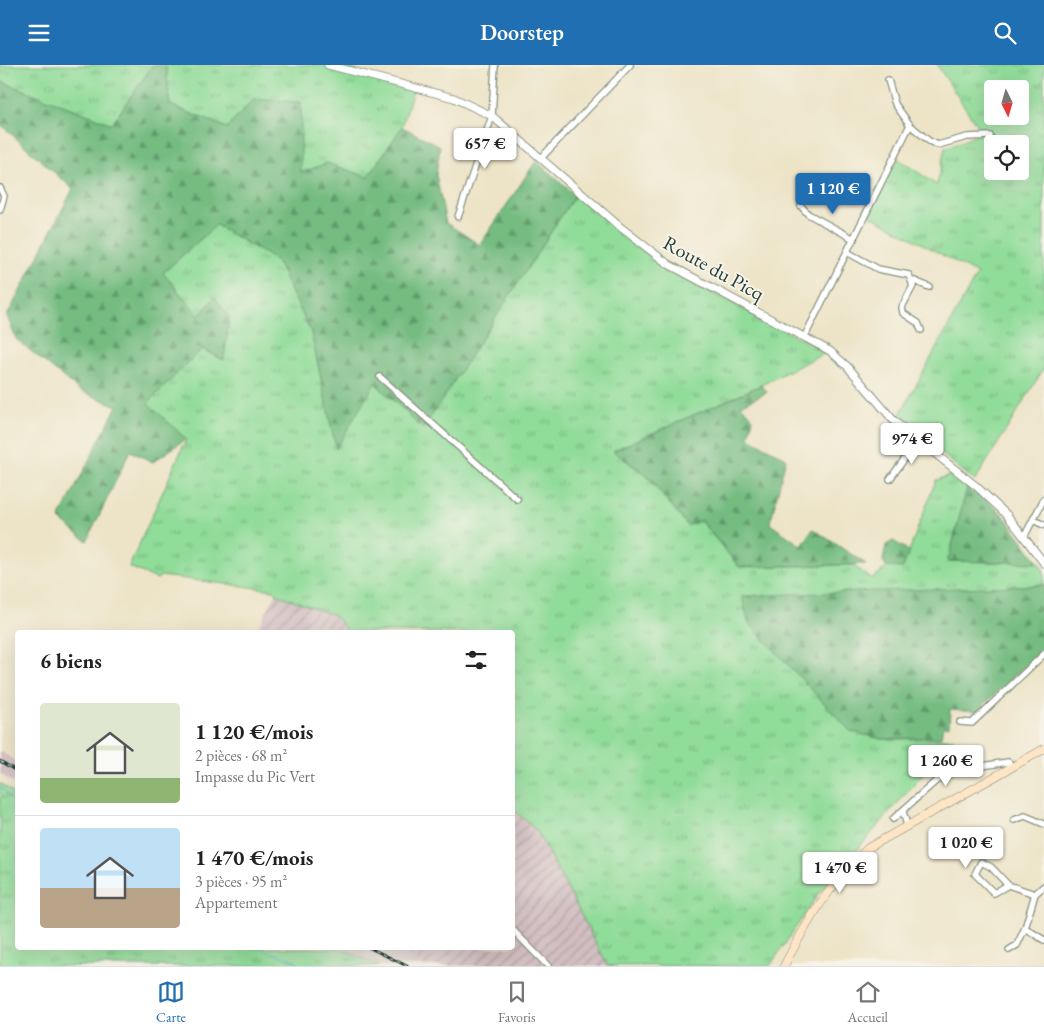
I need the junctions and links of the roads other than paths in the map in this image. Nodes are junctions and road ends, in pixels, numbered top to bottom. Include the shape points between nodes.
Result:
1 (328, 65) edge
2 (495, 65) edge
3 (630, 65) edge
4 (888, 80) dead end
5 (492, 116) junction
6 (910, 125) junction
7 (984, 136) edge
8 (540, 158) junction
9 (0, 188) edge
10 (801, 206) dead end
11 (0, 211) edge
12 (458, 217) dead end
13 (854, 239) junction
14 (847, 252) junction
15 (912, 280) junction
16 (929, 287) dead end
17 (922, 331) dead end
18 (805, 336) junction
19 (380, 377) dead end
20 (918, 440) junction
21 (890, 479) dead end
22 (517, 499) dead end
23 (1044, 499) edge
24 (1034, 520) junction
25 (1044, 525) edge
26 (1024, 537) junction
27 (1044, 563) edge
28 (1044, 654) edge
29 (960, 722) dead end
30 (1044, 749) edge
31 (1012, 766) junction
32 (903, 812) junction
33 (893, 819) dead end
34 (1014, 820) dead end
35 (1044, 824) edge
36 (906, 825) junction
37 (1008, 885) junction
38 (1044, 886) edge
39 (1035, 894) junction
40 (1026, 928) junction
41 (515, 932) edge
42 (1044, 940) edge
43 (1009, 950) dead end
44 (548, 966) edge
45 (784, 966) edge

1 - 5 street, Route du Picq via 454,99
2 - 5 street
3 - 8 street
4 - 6 street via 895,104
5 - 8 street, Route du Picq
5 - 12 street
6 - 7 street via 938,145
6 - 13 street
8 - 18 street, Route du Picq via 668,264
9 - 11 street via 4,197
10 - 13 street via 808,214
13 - 14 street
14 - 15 street via 878,269 908,275
14 - 18 street
15 - 16 street
15 - 17 street via 913,286 902,307 903,313 918,323
18 - 20 street, Route du Picq via 841,359 894,421
19 - 22 street
20 - 21 street
20 - 26 street, Route du Picq via 995,503
23 - 24 street
24 - 25 street
24 - 26 street
26 - 27 street, Route du Picq
28 - 29 street via 972,723
30 - 31 main road
31 - 32 street via 1008,762 956,770 936,781
31 - 36 main road
32 - 33 street
32 - 36 street
34 - 35 street via 1025,817
36 - 45 main road via 868,848 849,865 815,910
37 - 37 street via 991,867 981,862 975,874 994,893
37 - 39 street
38 - 39 street
39 - 40 street
40 - 42 street
40 - 43 street via 1017,945
41 - 44 street

